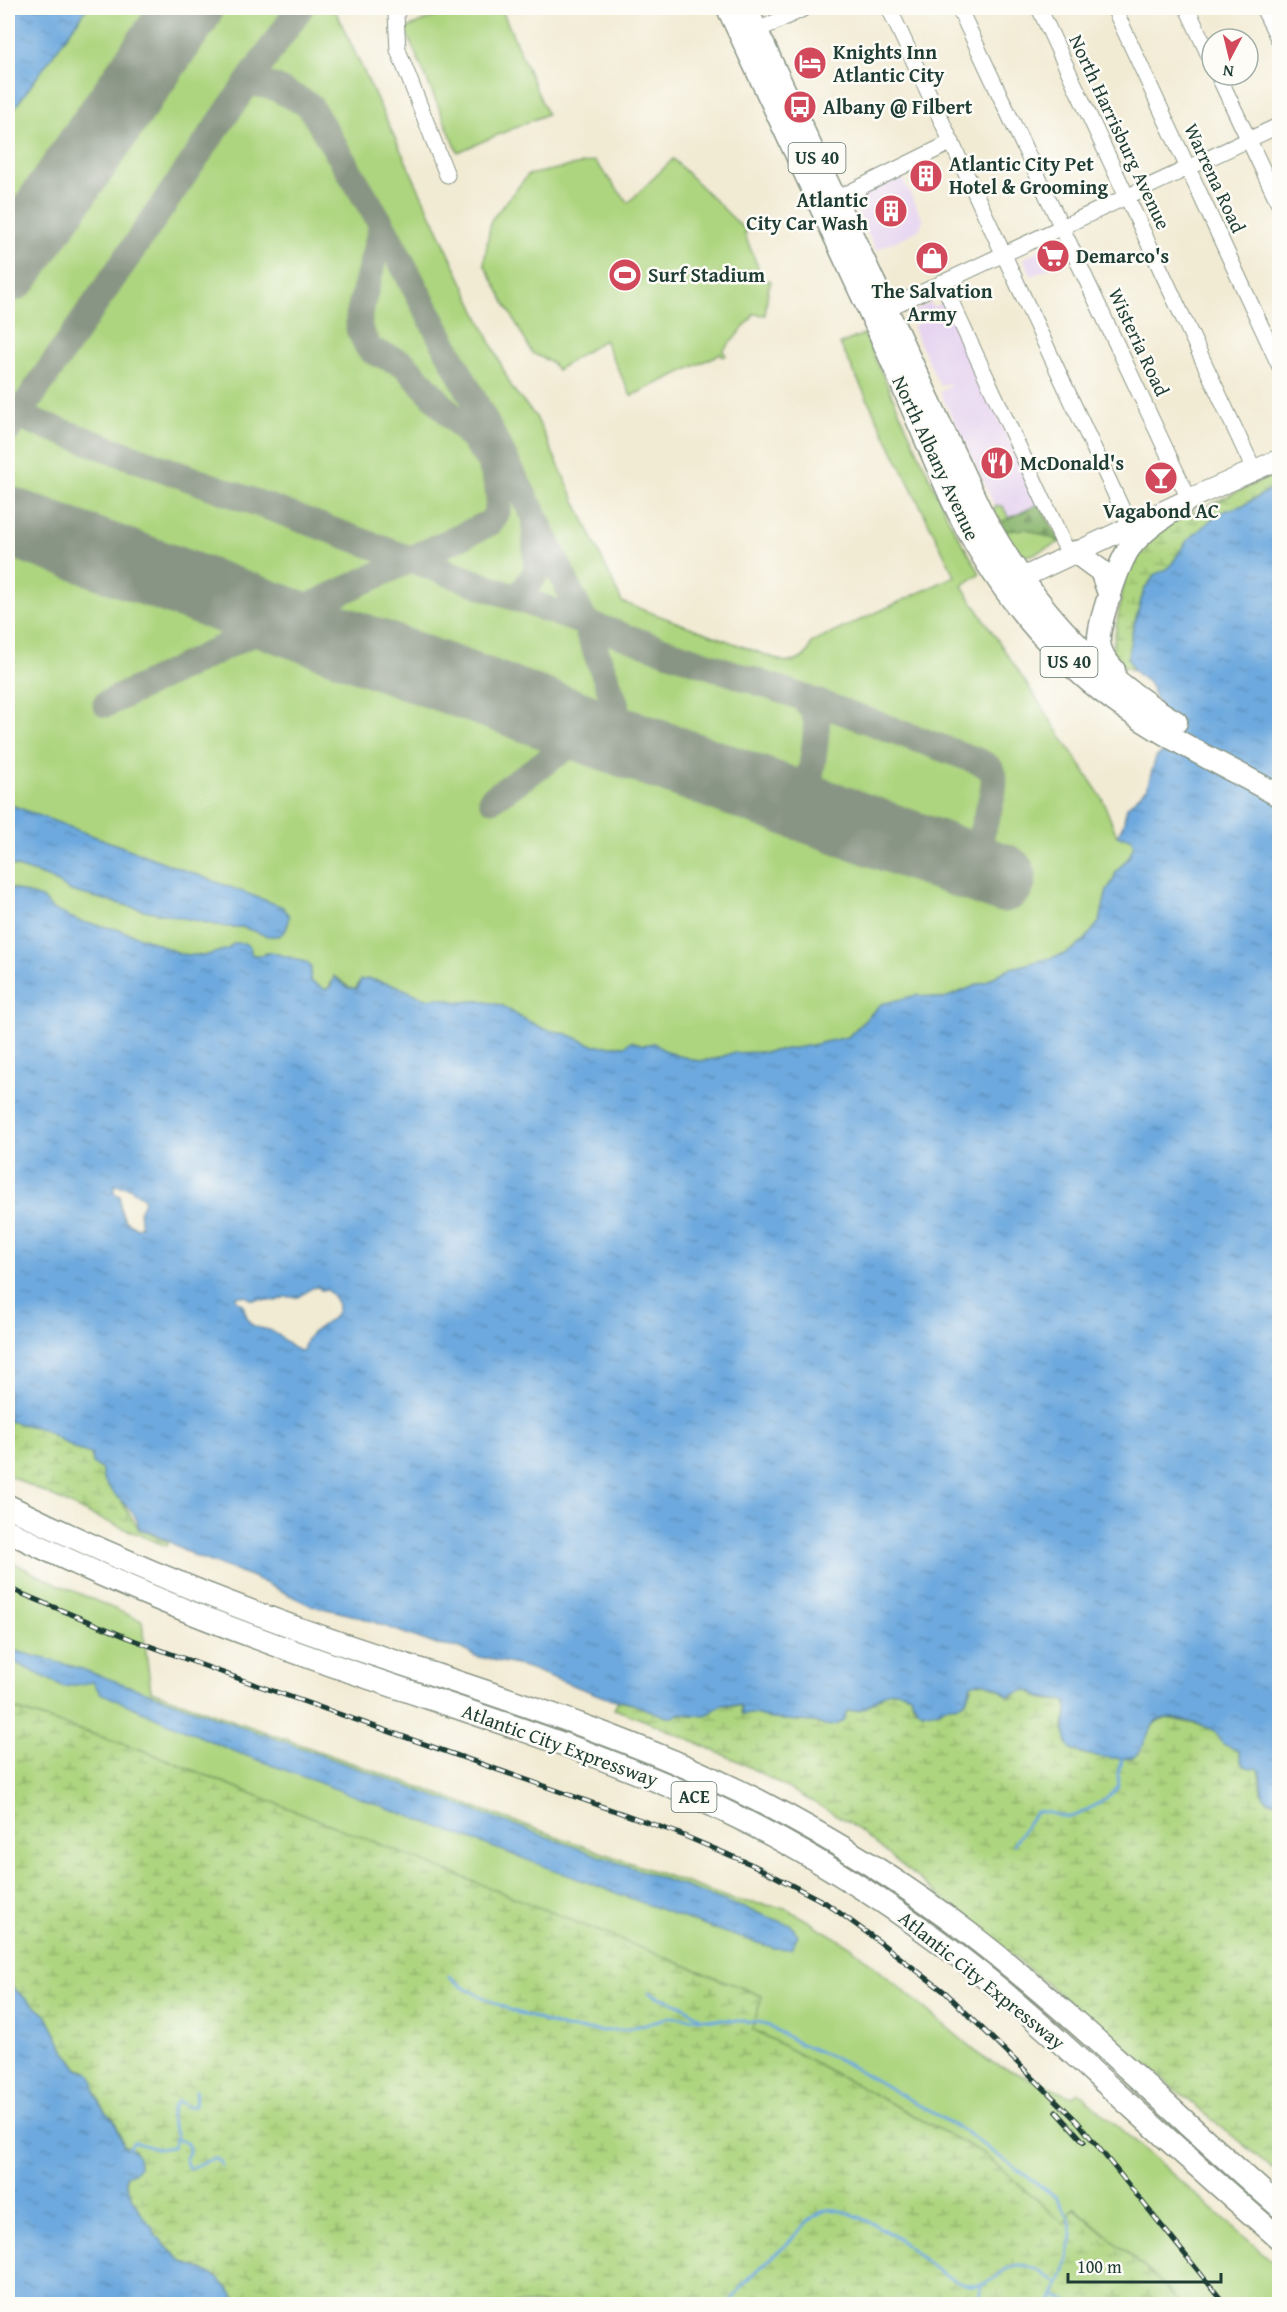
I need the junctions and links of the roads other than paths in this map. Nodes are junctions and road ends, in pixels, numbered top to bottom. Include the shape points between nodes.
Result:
1 (399, 8) edge
2 (728, 8) edge
3 (746, 8) edge
4 (805, 8) edge
5 (889, 8) edge
6 (960, 8) edge
7 (1040, 8) edge
8 (1114, 8) edge
9 (1187, 8) edge
10 (1263, 8) edge
11 (749, 34) junction
12 (1200, 36) edge
13 (1280, 42) edge
14 (1224, 87) edge
15 (1280, 125) edge
16 (1248, 139) junction
17 (952, 142) junction
18 (1187, 168) junction
19 (447, 175) dead end
20 (1126, 197) junction
21 (836, 200) junction
22 (1280, 206) edge
23 (1062, 227) junction
24 (1003, 254) junction
25 (942, 282) junction
26 (879, 313) junction
27 (1280, 367) edge
28 (1280, 459) edge
29 (1254, 470) junction
30 (1189, 499) junction
31 (1131, 526) junction
32 (1072, 553) junction
33 (1012, 583) junction
34 (1110, 596) junction
35 (1148, 710) junction
36 (1280, 779) edge
37 (1280, 796) edge
38 (8, 1506) edge
39 (8, 1531) edge
40 (1280, 2207) edge
41 (1280, 2239) edge

1 - 19 street via 398,50
2 - 11 highway, North Albany Avenue / US 40
3 - 11 highway, North Albany Avenue / US 40
4 - 11 street
5 - 17 street
6 - 23 street, Wisteria Road
7 - 20 street, North Harrisburg Avenue
8 - 18 street, Warrena Road
9 - 12 street
10 - 13 street
11 - 21 highway, North Albany Avenue / US 40
11 - 26 highway, North Albany Avenue / US 40
14 - 16 street
15 - 16 street
16 - 18 street
16 - 22 street
17 - 21 street
17 - 24 street
18 - 20 street
18 - 27 street, Warrena Road
20 - 23 street
20 - 29 street, North Harrisburg Avenue
21 - 26 highway, North Albany Avenue / US 40
23 - 24 street
23 - 30 street, Wisteria Road
24 - 25 street
24 - 31 street
25 - 26 street
25 - 32 street
26 - 33 highway, North Albany Avenue / US 40 via 980,510
28 - 29 main road
29 - 30 main road
30 - 31 main road
30 - 34 highway via 1132,545
31 - 32 main road
32 - 33 main road
32 - 34 highway via 1101,571
33 - 35 highway, North Albany Avenue / US 40 via 1032,624 1072,665 1114,700
34 - 35 highway via 1100,630 1100,646 1108,663
35 - 36 highway, North Albany Avenue / US 40
35 - 37 highway, North Albany Avenue / US 40
38 - 40 highway, Atlantic City Expressway / ACE via 132,1563 286,1624 578,1723 656,1754 790,1817 886,1874 984,1945
39 - 41 highway, Atlantic City Expressway / ACE via 223,1625 643,1774 784,1842 902,1915 990,1981

